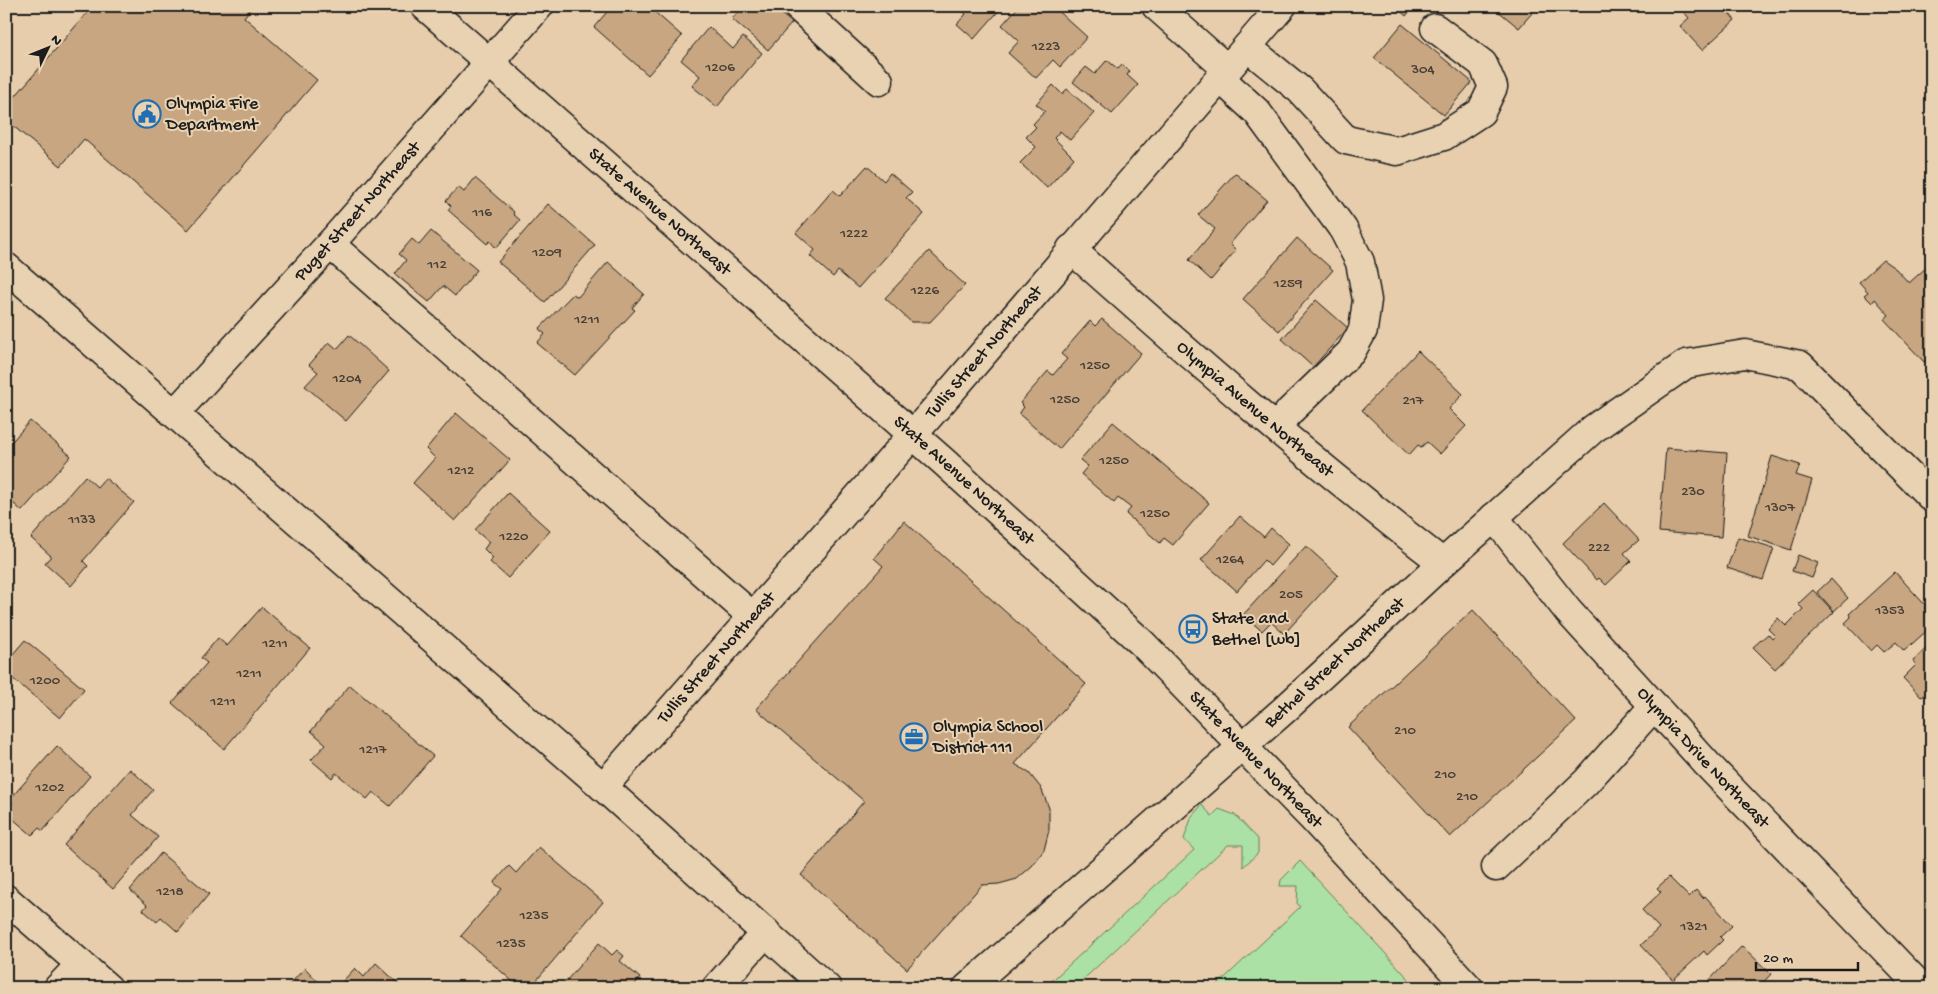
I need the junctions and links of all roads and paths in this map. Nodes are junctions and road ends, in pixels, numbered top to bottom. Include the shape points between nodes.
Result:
1 (425, 6) edge
2 (539, 6) edge
3 (797, 6) edge
4 (1156, 6) edge
5 (1282, 6) edge
6 (1435, 28) dead end
7 (1247, 48) junction
8 (490, 62) junction
9 (1224, 74) junction
10 (879, 81) dead end
11 (330, 244) junction
12 (1071, 249) junction
13 (6, 267) edge
14 (175, 413) junction
15 (1276, 428) junction
16 (912, 434) junction
17 (1927, 485) edge
18 (1494, 517) junction
19 (1442, 563) junction
20 (752, 616) junction
21 (1654, 706) junction
22 (1244, 746) junction
23 (603, 787) junction
24 (1496, 868) dead end
25 (6, 899) edge
26 (766, 932) junction
27 (81, 964) junction
28 (58, 988) edge
29 (108, 988) edge
30 (716, 988) edge
31 (827, 988) edge
32 (967, 988) edge
33 (1469, 988) edge
34 (1922, 988) edge

1 - 8 street, State Avenue Northeast
2 - 8 street, Puget Street Northeast
3 - 10 street
4 - 9 street
5 - 7 street, Tullis Street Northeast
6 - 7 street via 1483,64 1493,87 1481,112 1444,136 1397,151 1346,140 1300,90
7 - 9 street, Tullis Street Northeast
8 - 11 street, Puget Street Northeast
8 - 16 street, State Avenue Northeast
9 - 12 street, Tullis Street Northeast
9 - 15 street via 1257,112 1344,229 1360,262 1367,300 1363,330 1351,352
11 - 14 street, Puget Street Northeast
11 - 20 street
12 - 15 street, Olympia Avenue Northeast
12 - 16 street, Tullis Street Northeast
13 - 14 street
14 - 23 street
15 - 19 street, Olympia Avenue Northeast via 1348,490
16 - 20 street, Tullis Street Northeast
16 - 22 street, State Avenue Northeast via 1142,642
17 - 18 street, Bethel Street Northeast via 1800,365 1745,354 1686,364 1593,429
18 - 19 street, Bethel Street Northeast
18 - 21 street, Olympia Drive Northeast via 1568,611
19 - 22 street, Bethel Street Northeast
20 - 23 street, Tullis Street Northeast
21 - 24 street via 1586,782
21 - 34 street, Olympia Drive Northeast
22 - 32 street, Bethel Street Northeast
22 - 33 street, State Avenue Northeast
23 - 26 street
25 - 27 street
26 - 30 street
26 - 31 street
27 - 28 street
27 - 29 street

